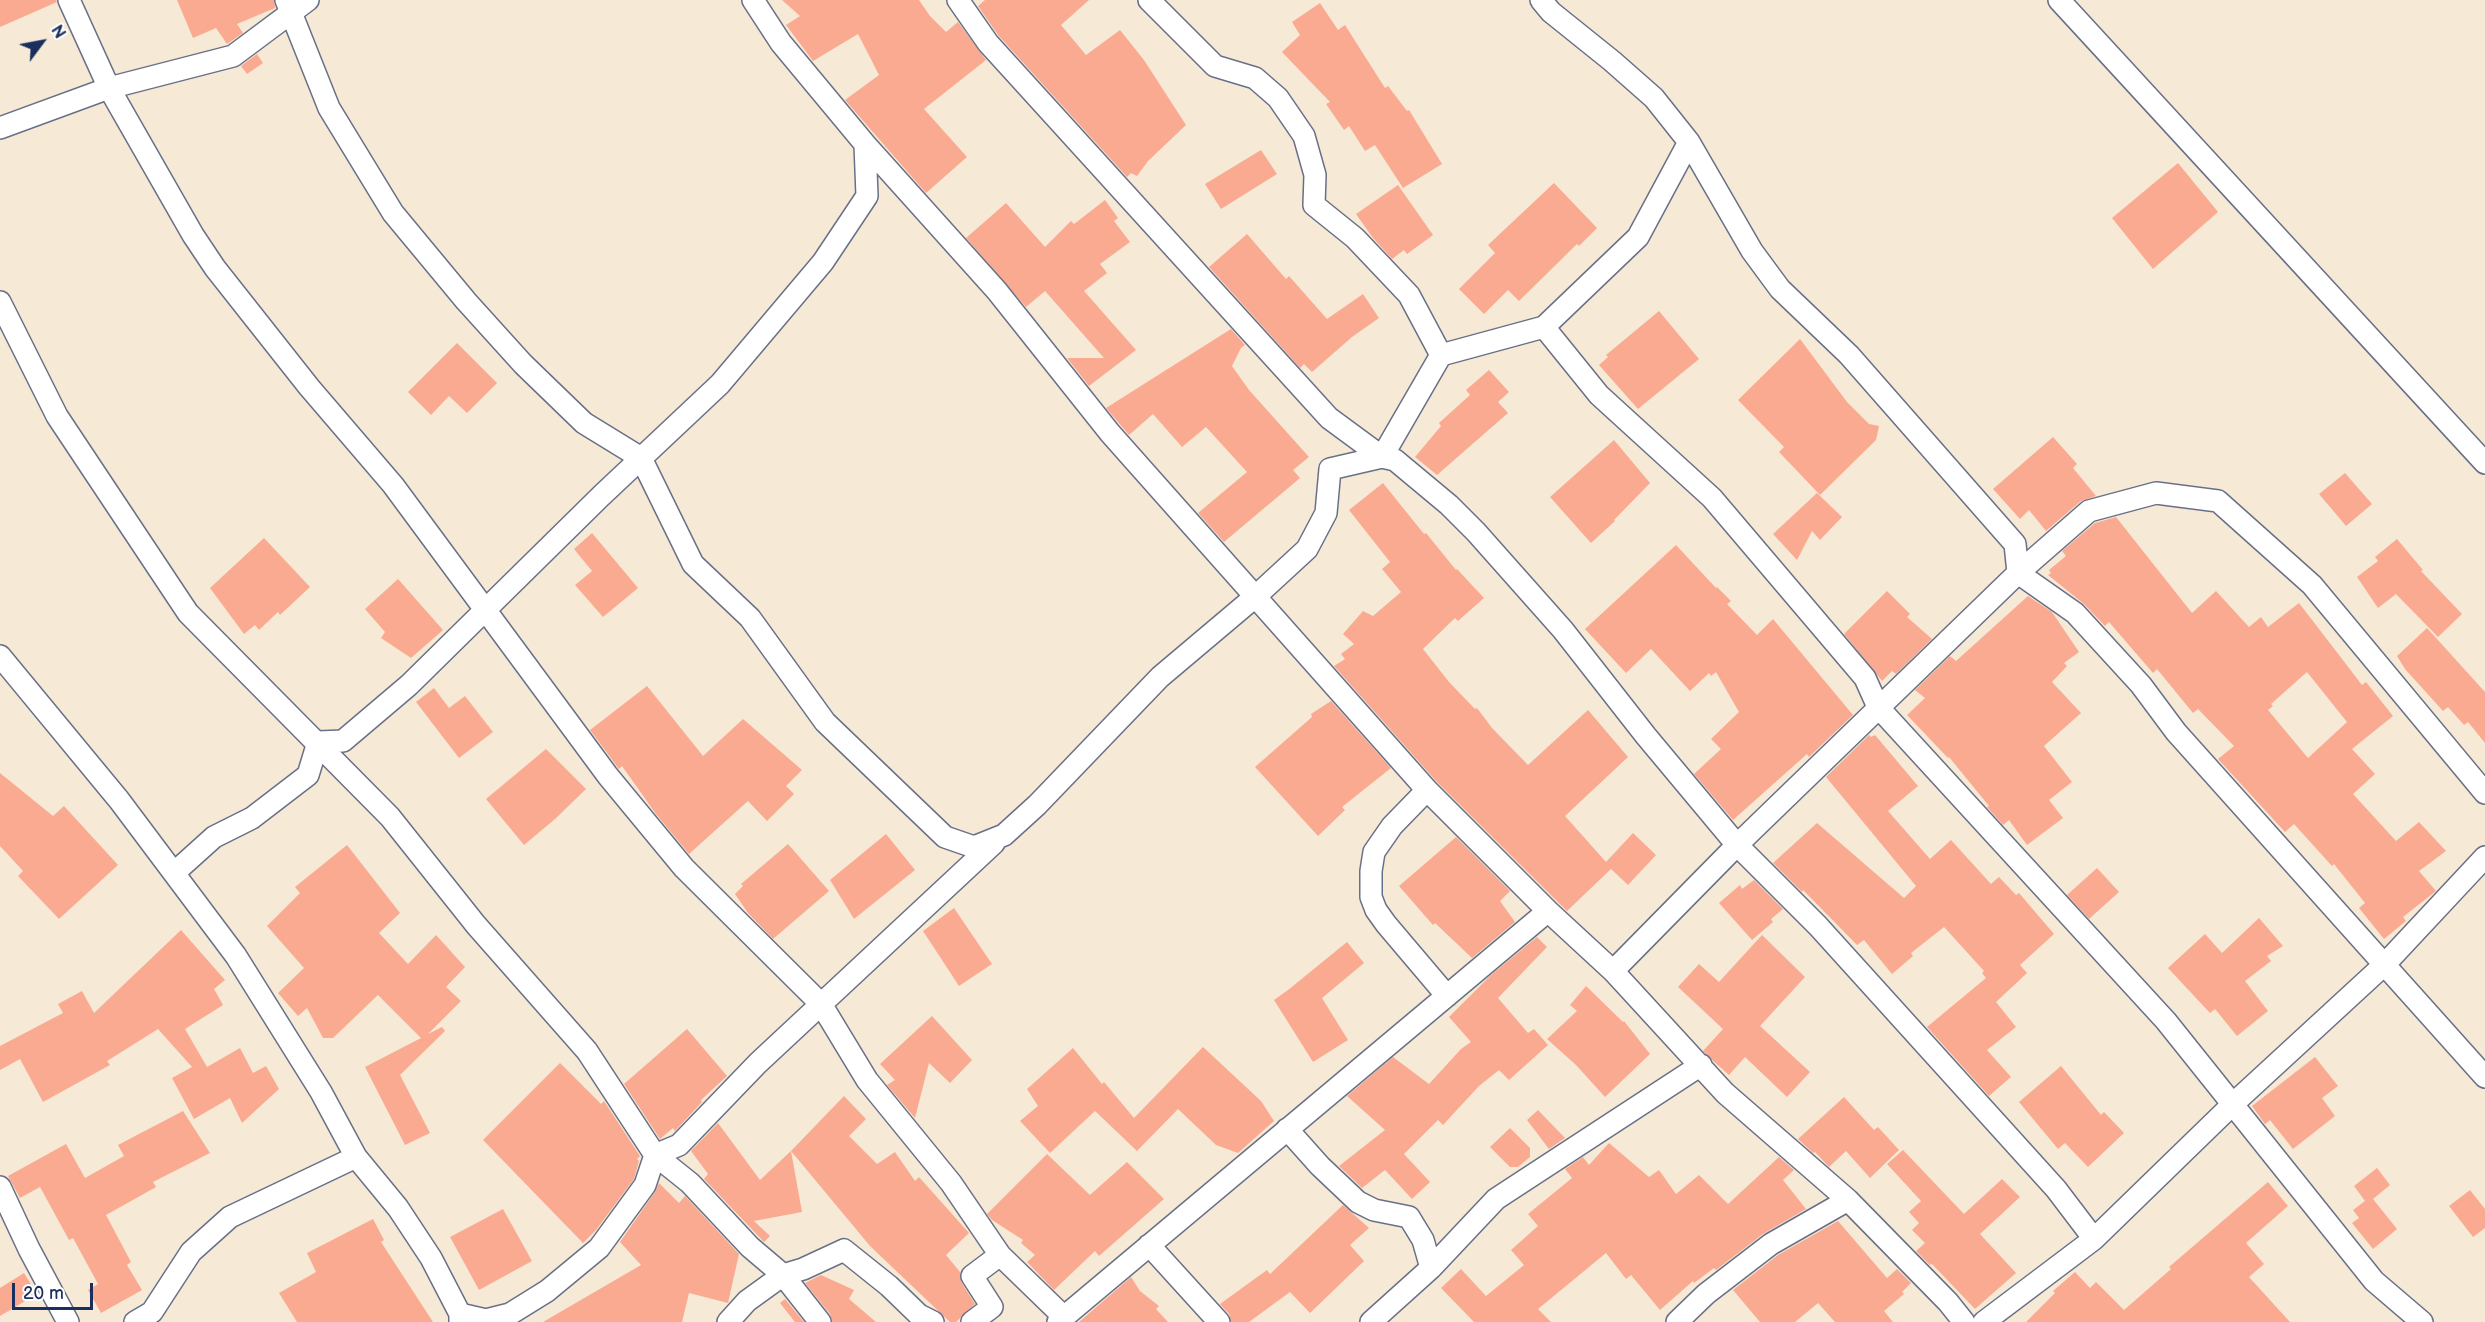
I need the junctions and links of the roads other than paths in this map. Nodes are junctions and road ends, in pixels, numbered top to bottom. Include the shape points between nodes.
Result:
1 (69, 0) edge
2 (753, 0) edge
3 (958, 0) edge
4 (1149, 0) edge
5 (1541, 0) edge
6 (2059, 0) edge
7 (295, 4) edge
8 (109, 88) junction
9 (0, 128) edge
10 (1689, 142) junction
11 (865, 144) junction
12 (0, 302) edge
13 (1544, 327) junction
14 (1441, 355) junction
15 (1382, 457) junction
16 (641, 458) junction
17 (2485, 463) edge
18 (2018, 573) junction
19 (1256, 596) junction
20 (484, 609) junction
21 (0, 656) edge
22 (1878, 707) junction
23 (318, 742) junction
24 (1427, 790) junction
25 (2485, 793) edge
26 (1004, 835) junction
27 (1737, 845) junction
28 (2485, 857) edge
29 (174, 873) junction
30 (1548, 911) junction
31 (2385, 964) junction
32 (1613, 971) junction
33 (1447, 996) junction
34 (821, 1004) junction
35 (1701, 1065) junction
36 (2485, 1077) edge
37 (2234, 1103) junction
38 (1287, 1129) junction
39 (656, 1155) junction
40 (356, 1157) junction
41 (0, 1187) edge
42 (1848, 1200) junction
43 (2094, 1239) junction
44 (1149, 1245) junction
45 (1000, 1255) junction
46 (1431, 1268) junction
47 (783, 1275) junction
48 (460, 1318) edge
49 (1061, 1320) edge
50 (68, 1322) edge
51 (135, 1322) edge
52 (728, 1322) edge
53 (820, 1322) edge
54 (933, 1322) edge
55 (972, 1322) edge
56 (1219, 1322) edge
57 (1371, 1322) edge
58 (1677, 1322) edge
59 (1964, 1322) edge
60 (1984, 1322) edge
61 (2422, 1322) edge

1 - 8 street
2 - 11 street via 781,43
3 - 15 street via 988,43 1329,418
4 - 14 street via 1215,66 1255,78 1278,98 1304,136 1315,175 1314,205 1355,238 1409,295
5 - 10 street via 1653,98
6 - 17 street
7 - 8 street via 233,56
7 - 16 street via 329,108 393,213 523,364 584,423
8 - 9 street
8 - 20 street via 215,268 393,485
10 - 13 street via 1638,237
10 - 18 street via 1752,251 1780,289 1849,355 2015,544
11 - 16 street via 867,196 823,262 720,384
11 - 19 street via 997,291 1110,433
12 - 23 street via 57,416 188,613
13 - 14 street
13 - 22 street via 1599,395 1712,498 1865,678
14 - 15 street
15 - 19 street via 1330,469 1326,513 1307,549
15 - 27 street via 1395,460 1408,470 1476,532 1563,630
16 - 20 street
16 - 26 street via 693,564 750,618 825,722 945,837 974,847
18 - 22 street
18 - 25 street via 2089,511 2156,493 2218,501 2312,585
18 - 31 street via 2075,613 2141,685 2176,732
19 - 24 street
19 - 26 street via 1160,677 1077,766
20 - 23 street via 409,685 343,741
20 - 34 street via 608,776 684,868
21 - 29 street
22 - 27 street
22 - 37 street via 2166,1021
23 - 29 street via 308,775 252,818 214,837
23 - 39 street via 390,817 476,925 587,1052
24 - 30 street
24 - 33 street via 1392,826 1374,852 1371,897 1386,924
26 - 34 street
27 - 32 street
27 - 43 street via 1833,943 2056,1189
28 - 31 street
29 - 40 street via 236,956 321,1092
30 - 32 street
30 - 33 street
31 - 36 street
31 - 37 street
32 - 35 street
33 - 38 street
34 - 39 street via 679,1145
34 - 45 street via 867,1080 951,1183
35 - 42 street via 1725,1093
35 - 46 street via 1496,1199
37 - 43 street
37 - 61 street via 2374,1281
38 - 44 street
38 - 46 street via 1358,1202 1374,1210 1409,1217 1423,1240
39 - 47 street
39 - 48 street via 645,1185 599,1248 547,1291 510,1314 486,1320
40 - 48 street via 398,1208 431,1258
40 - 51 street via 230,1217 191,1252 152,1312
41 - 50 street
42 - 58 street via 1771,1244 1706,1294
42 - 59 street
43 - 60 street
44 - 49 street
44 - 56 street
45 - 49 street
45 - 55 street via 972,1276 992,1307
46 - 57 street
47 - 52 street via 747,1301
47 - 53 street
47 - 54 street via 844,1250 919,1315

